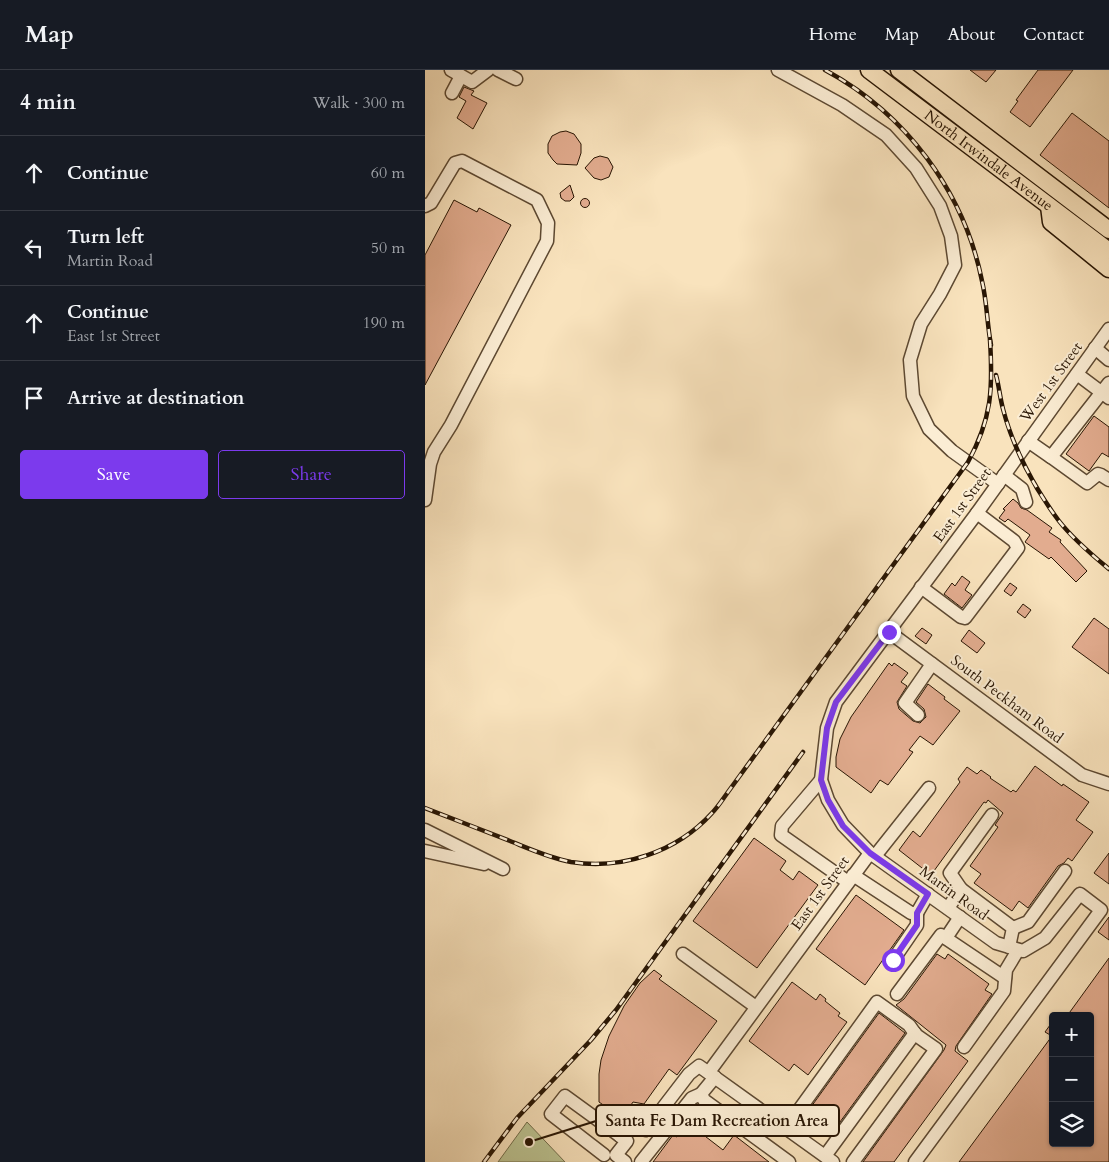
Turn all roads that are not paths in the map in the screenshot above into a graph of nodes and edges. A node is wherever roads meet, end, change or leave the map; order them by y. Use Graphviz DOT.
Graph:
graph roads {
  1 [pos="488,70"];
  2 [pos="498,70"];
  3 [pos="778,70"];
  4 [pos="869,70"];
  5 [pos="899,70"];
  6 [pos="456,73"];
  7 [pos="516,79"];
  8 [pos="452,93"];
  9 [pos="425,206"];
  10 [pos="1049,206"];
  11 [pos="1109,230"];
  12 [pos="1109,251"];
  13 [pos="1109,269"];
  14 [pos="1109,329"];
  15 [pos="1095,348"];
  16 [pos="1109,360"];
  17 [pos="1077,374"];
  18 [pos="1107,391"];
  19 [pos="1028,441"];
  20 [pos="1019,454"];
  21 [pos="1051,457"];
  22 [pos="1001,479"];
  23 [pos="1109,480"];
  24 [pos="425,500"];
  25 [pos="1026,502"];
  26 [pos="977,512"];
  27 [pos="921,587"];
  28 [pos="889,632"];
  29 [pos="932,664"];
  30 [pos="918,715"];
  31 [pos="821,780"];
  32 [pos="1109,784"];
  33 [pos="929,788"];
  34 [pos="992,815"];
  35 [pos="425,830"];
  36 [pos="425,851"];
  37 [pos="872,854"];
  38 [pos="1065,871"];
  39 [pos="851,879"];
  40 [pos="961,889"];
  41 [pos="928,894"];
  42 [pos="948,908"];
  43 [pos="1105,909"];
  44 [pos="917,913"];
  45 [pos="960,917"];
  46 [pos="1013,928"];
  47 [pos="945,938"];
  48 [pos="1017,949"];
  49 [pos="683,954"];
  50 [pos="893,960"];
  51 [pos="1005,978"];
  52 [pos="897,994"];
  53 [pos="756,1007"];
  54 [pos="915,1033"];
  55 [pos="965,1047"];
  56 [pos="711,1074"];
  57 [pos="701,1094"];
  58 [pos="786,1128"];
  59 [pos="620,1136"];
  60 [pos="604,1155"];
  61 [pos="829,1159"];
  62 [pos="625,1162"];
  63 [pos="641,1162"];
  64 [pos="789,1162"];
  65 [pos="853,1162"];
  66 [pos="915,1162"];
  1 -- 6 [label="street"];
  2 -- 7 [label="street"];
  3 -- 22 [label="street"];
  4 -- 10 [label="main road, North Irwindale Avenue"];
  5 -- 11 [label="main road, North Irwindale Avenue"];
  6 -- 8 [label="street"];
  9 -- 24 [label="street"];
  10 -- 12 [label="main road, North Irwindale Avenue"];
  10 -- 13 [label="main road"];
  14 -- 15 [label="street, West 1st Street"];
  15 -- 16 [label="street"];
  15 -- 17 [label="street, West 1st Street"];
  17 -- 18 [label="street"];
  17 -- 19 [label="street, West 1st Street"];
  18 -- 21 [label="street"];
  19 -- 20 [label="street, West 1st Street"];
  19 -- 21 [label="street"];
  20 -- 22 [label="street, East 1st Street"];
  21 -- 23 [label="street"];
  22 -- 25 [label="street"];
  22 -- 26 [label="street, East 1st Street"];
  26 -- 27 [label="street, East 1st Street"];
  26 -- 27 [label="street"];
  27 -- 28 [label="street, East 1st Street"];
  28 -- 29 [label="street, South Peckham Road"];
  28 -- 31 [label="street, East 1st Street"];
  29 -- 30 [label="street"];
  29 -- 32 [label="street, South Peckham Road"];
  31 -- 37 [label="street, East 1st Street"];
  31 -- 39 [label="street"];
  33 -- 37 [label="street"];
  34 -- 40 [label="street"];
  35 -- 36 [label="street"];
  37 -- 39 [label="street, East 1st Street"];
  37 -- 41 [label="street, Martin Road"];
  38 -- 46 [label="street"];
  39 -- 44 [label="street"];
  39 -- 53 [label="street, East 1st Street"];
  40 -- 42 [label="street"];
  40 -- 46 [label="street"];
  41 -- 42 [label="street, Martin Road"];
  41 -- 44 [label="street"];
  42 -- 45 [label="street, Martin Road"];
  43 -- 48 [label="street"];
  43 -- 66 [label="street"];
  44 -- 50 [label="street"];
  45 -- 47 [label="street"];
  45 -- 48 [label="street, Martin Road"];
  46 -- 48 [label="street"];
  47 -- 51 [label="street"];
  47 -- 52 [label="street"];
  48 -- 51 [label="street"];
  49 -- 53 [label="street"];
  51 -- 55 [label="street"];
  53 -- 56 [label="street, East 1st Street"];
  54 -- 58 [label="street"];
  54 -- 61 [label="street"];
  54 -- 65 [label="street"];
  56 -- 57 [label="street, East 1st Street"];
  56 -- 58 [label="street"];
  56 -- 59 [label="street"];
  57 -- 63 [label="street, East 1st Street"];
  57 -- 64 [label="street"];
  58 -- 61 [label="street"];
  59 -- 60 [label="street"];
  59 -- 62 [label="street"];
}
